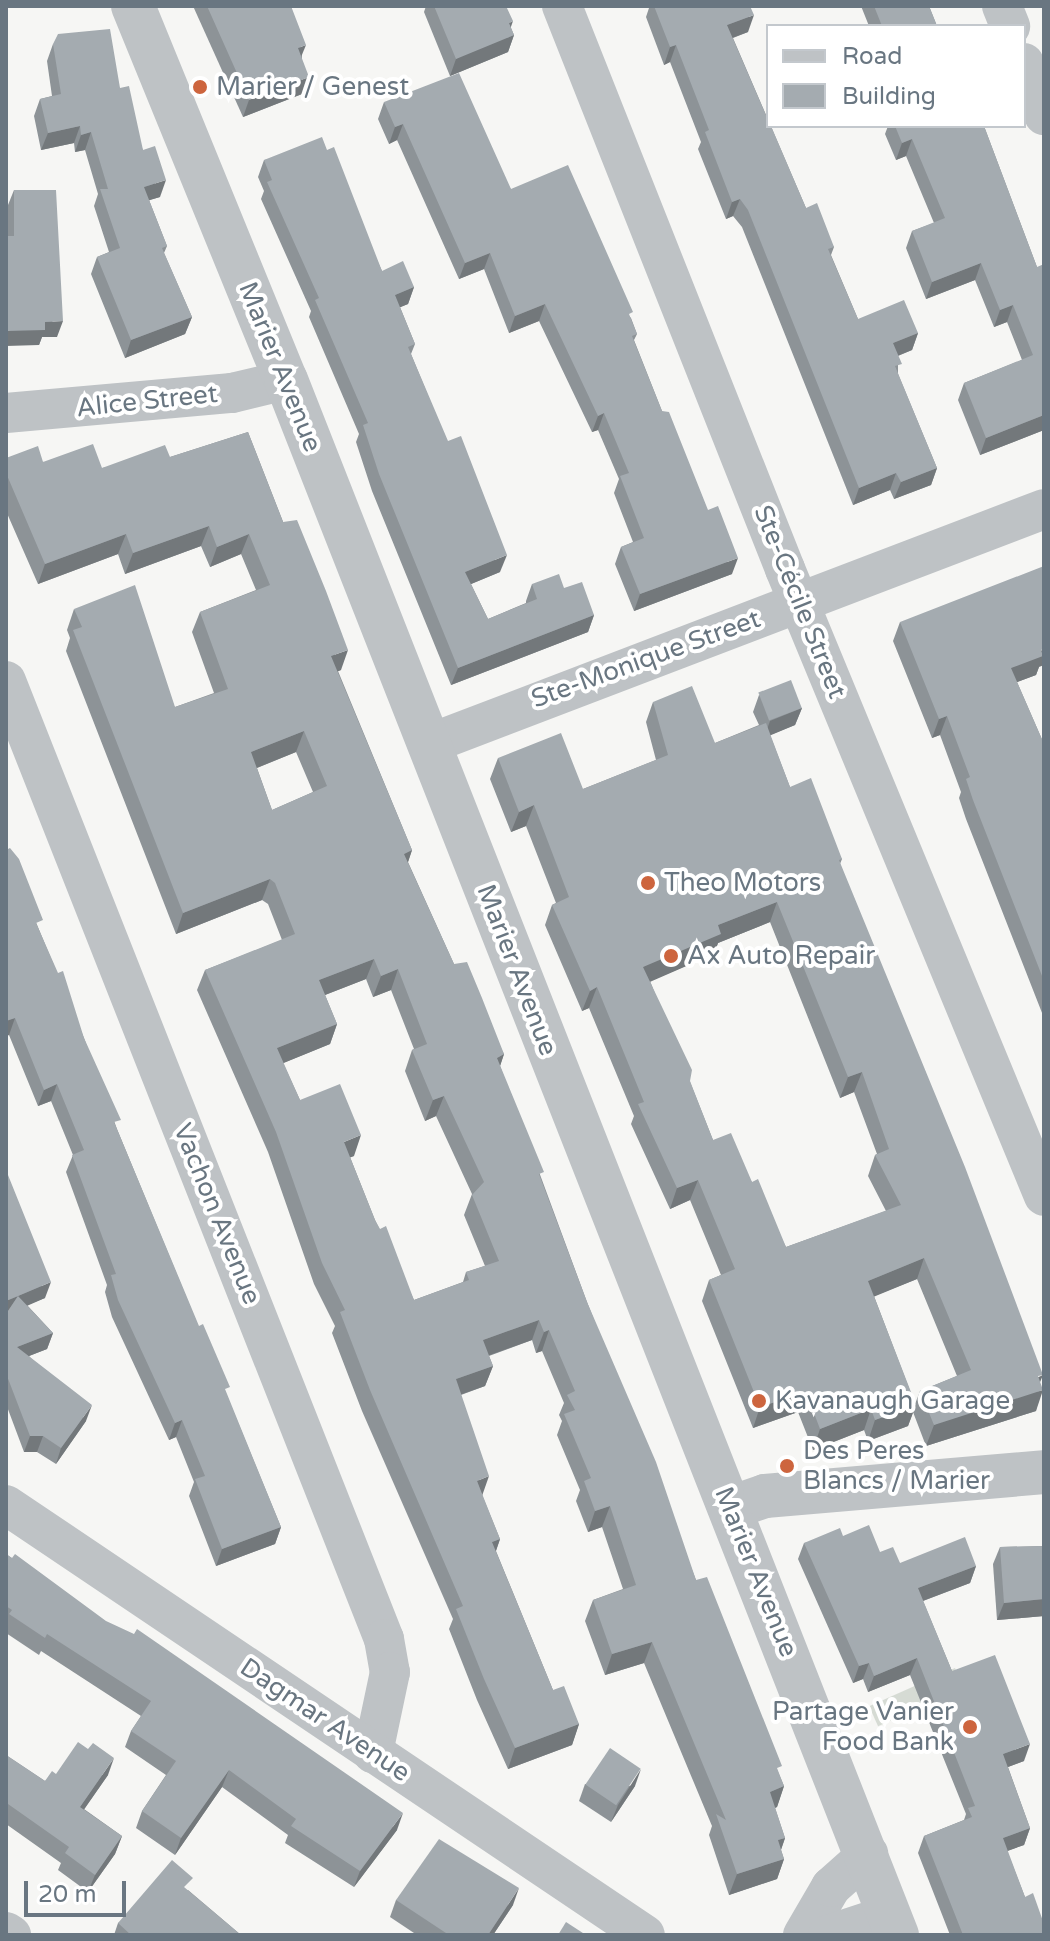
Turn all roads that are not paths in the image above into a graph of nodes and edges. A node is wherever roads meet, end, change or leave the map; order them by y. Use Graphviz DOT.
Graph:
graph roads {
  1 [pos="133,6"];
  2 [pos="562,6"];
  3 [pos="1026,68"];
  4 [pos="1044,115"];
  5 [pos="286,380"];
  6 [pos="6,413"];
  7 [pos="1044,509"];
  8 [pos="801,602"];
  9 [pos="6,681"];
  10 [pos="429,744"];
  11 [pos="1044,1196"];
  12 [pos="1044,1472"];
  13 [pos="6,1505"];
  14 [pos="730,1508"];
  15 [pos="373,1753"];
  16 [pos="868,1854"];
  17 [pos="893,1925"];
  18 [pos="645,1935"];
  19 [pos="803,1935"];
  20 [pos="828,1935"];
  1 -- 5 [label="street, Marier Avenue"];
  2 -- 8 [label="street, Ste-Cécile Street"];
  3 -- 4 [label="street"];
  5 -- 6 [label="street, Alice Street"];
  5 -- 10 [label="street, Marier Avenue"];
  7 -- 8 [label="street, Ste-Monique Street"];
  8 -- 10 [label="street, Ste-Monique Street"];
  8 -- 11 [label="street, Ste-Cécile Street"];
  9 -- 15 [label="street, Vachon Avenue"];
  10 -- 14 [label="street, Marier Avenue"];
  12 -- 14 [label="street"];
  13 -- 15 [label="street, Dagmar Avenue"];
  14 -- 16 [label="street, Marier Avenue"];
  15 -- 18 [label="street, Dagmar Avenue"];
  16 -- 17 [label="street, Marier Avenue"];
  16 -- 19 [label="street"];
  17 -- 20 [label="street"];
}
